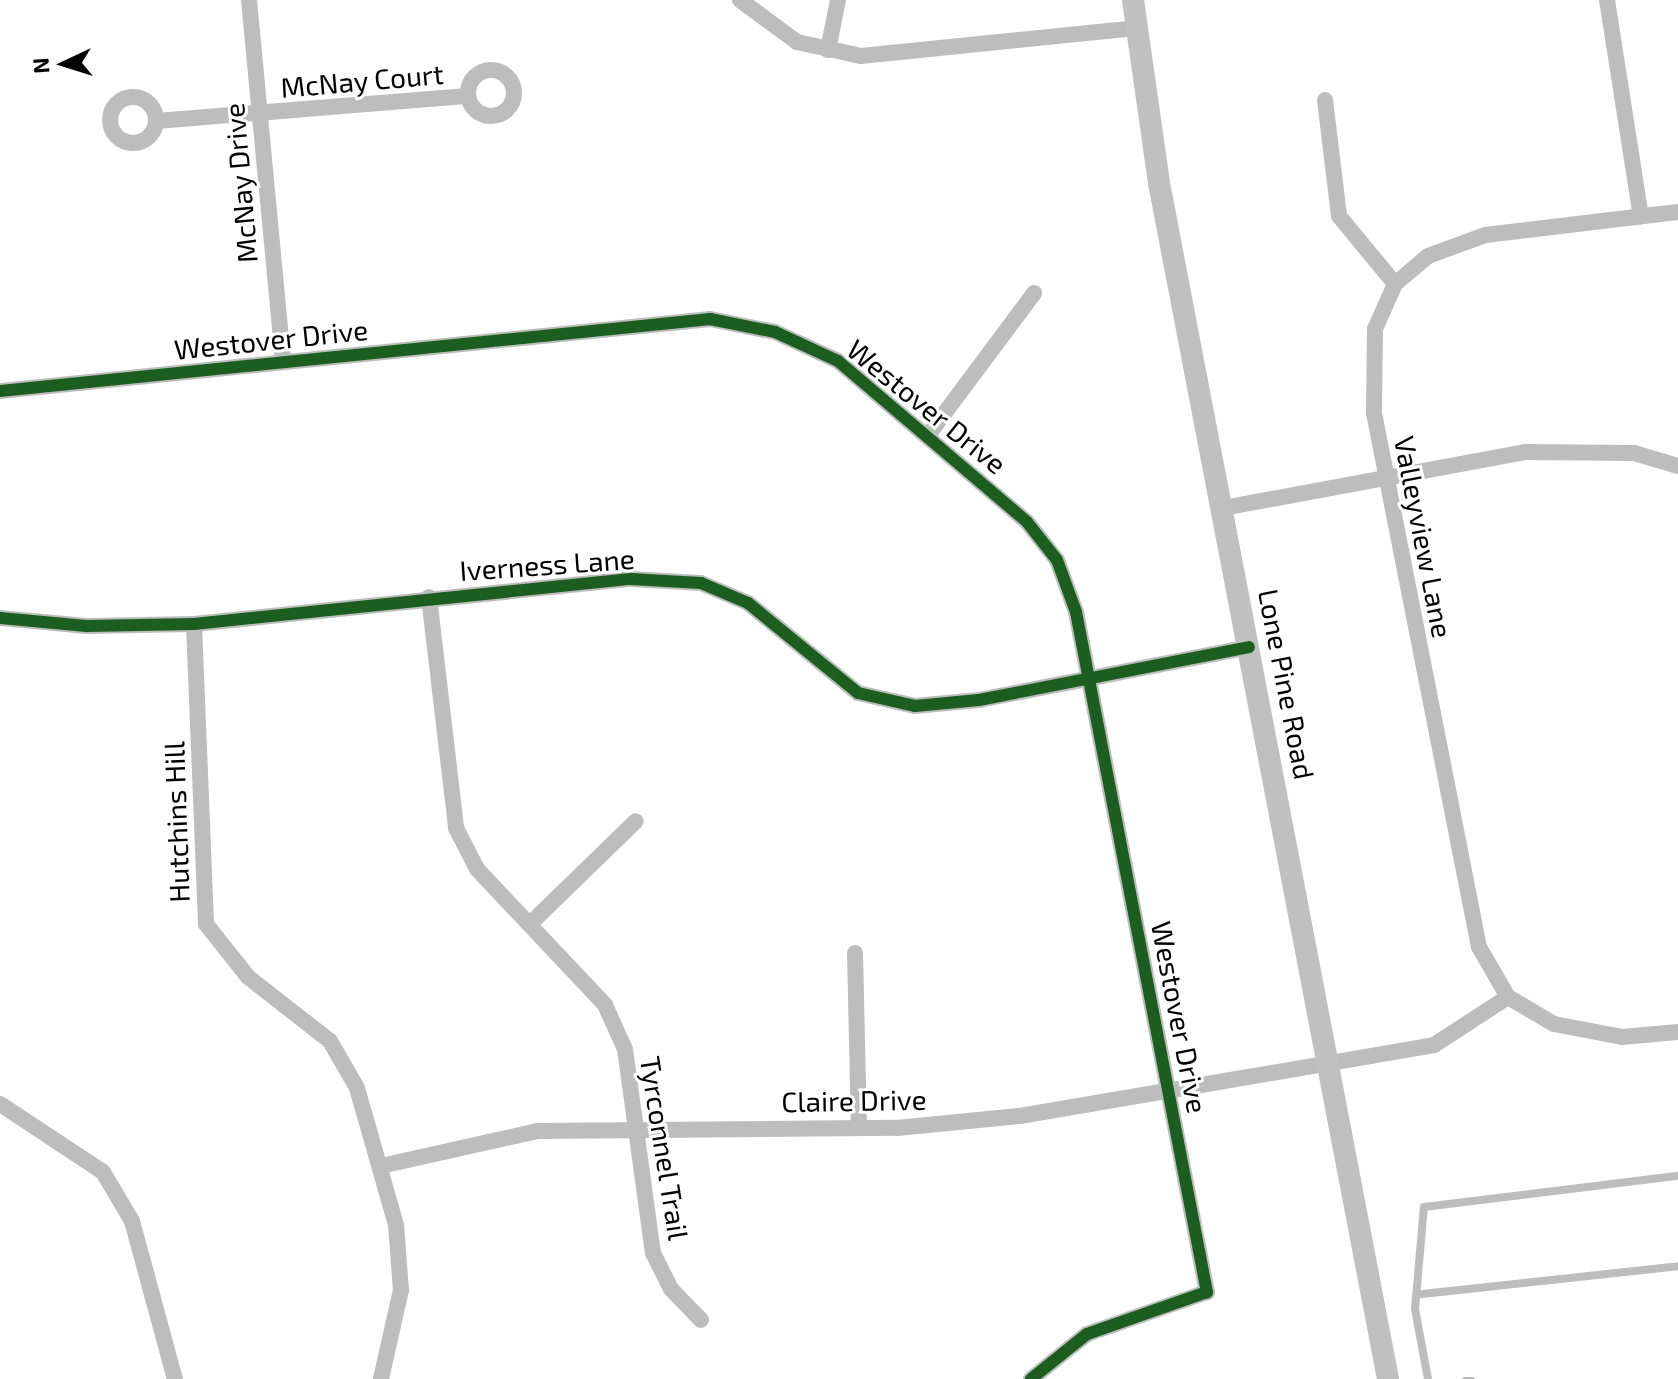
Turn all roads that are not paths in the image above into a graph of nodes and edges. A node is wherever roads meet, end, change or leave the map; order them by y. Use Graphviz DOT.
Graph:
graph roads {
  1 [pos="249,0"];
  2 [pos="740,0"];
  3 [pos="838,0"];
  4 [pos="1133,0"];
  5 [pos="1607,0"];
  6 [pos="1136,28"];
  7 [pos="828,50"];
  8 [pos="468,96"];
  9 [pos="1325,100"];
  10 [pos="260,116"];
  11 [pos="156,121"];
  12 [pos="1678,212"];
  13 [pos="1641,216"];
  14 [pos="1395,284"];
  15 [pos="1034,293"];
  16 [pos="283,361"];
  17 [pos="0,391"];
  18 [pos="929,434"];
  19 [pos="1678,466"];
  20 [pos="1385,480"];
  21 [pos="1223,508"];
  22 [pos="429,597"];
  23 [pos="0,618"];
  24 [pos="194,624"];
  25 [pos="1249,647"];
  26 [pos="1089,678"];
  27 [pos="636,821"];
  28 [pos="531,923"];
  29 [pos="855,953"];
  30 [pos="1508,997"];
  31 [pos="1678,1032"];
  32 [pos="1327,1063"];
  33 [pos="1168,1089"];
  34 [pos="0,1104"];
  35 [pos="636,1128"];
  36 [pos="859,1128"];
  37 [pos="381,1166"];
  38 [pos="1678,1176"];
  39 [pos="1678,1266"];
  40 [pos="1422,1294"];
  41 [pos="701,1320"];
  42 [pos="175,1379"];
  43 [pos="381,1379"];
  44 [pos="1031,1379"];
  45 [pos="1388,1379"];
  46 [pos="1428,1379"];
  1 -- 10 [label="street, McNay Drive"];
  2 -- 7 [label="street"];
  3 -- 7 [label="street"];
  4 -- 6 [label="street, Lone Pine Road"];
  5 -- 13 [label="street"];
  6 -- 7 [label="street"];
  6 -- 21 [label="street, Lone Pine Road"];
  8 -- 10 [label="street, McNay Court"];
  9 -- 14 [label="street"];
  10 -- 11 [label="street, McNay Court"];
  10 -- 16 [label="street, McNay Drive"];
  12 -- 13 [label="street"];
  13 -- 14 [label="street"];
  14 -- 20 [label="street, Valleyview Lane"];
  15 -- 18 [label="street"];
  16 -- 17 [label="street, Westover Drive"];
  16 -- 18 [label="street, Westover Drive"];
  18 -- 26 [label="street, Westover Drive"];
  19 -- 20 [label="street"];
  20 -- 21 [label="street"];
  20 -- 30 [label="street, Valleyview Lane"];
  21 -- 25 [label="street, Lone Pine Road"];
  22 -- 24 [label="street, Iverness Lane"];
  22 -- 26 [label="street, Iverness Lane"];
  22 -- 28 [label="street, Tyrconnel Trail"];
  23 -- 24 [label="street, Iverness Lane"];
  24 -- 37 [label="street, Hutchins Hill"];
  25 -- 26 [label="street, Iverness Lane"];
  25 -- 32 [label="street, Lone Pine Road"];
  26 -- 33 [label="street, Westover Drive"];
  27 -- 28 [label="street"];
  28 -- 35 [label="street, Tyrconnel Trail"];
  29 -- 36 [label="street"];
  30 -- 31 [label="street"];
  30 -- 32 [label="street, Claire Drive"];
  32 -- 33 [label="street, Claire Drive"];
  32 -- 45 [label="street, Lone Pine Road"];
  33 -- 36 [label="street, Claire Drive"];
  33 -- 44 [label="street, Westover Drive"];
  34 -- 42 [label="street"];
  35 -- 36 [label="street, Claire Drive"];
  35 -- 37 [label="street, Claire Drive"];
  35 -- 41 [label="street, Tyrconnel Trail"];
  37 -- 43 [label="street, Hutchins Hill"];
  38 -- 40 [label="lane"];
  39 -- 40 [label="lane"];
  40 -- 46 [label="lane"];
}
